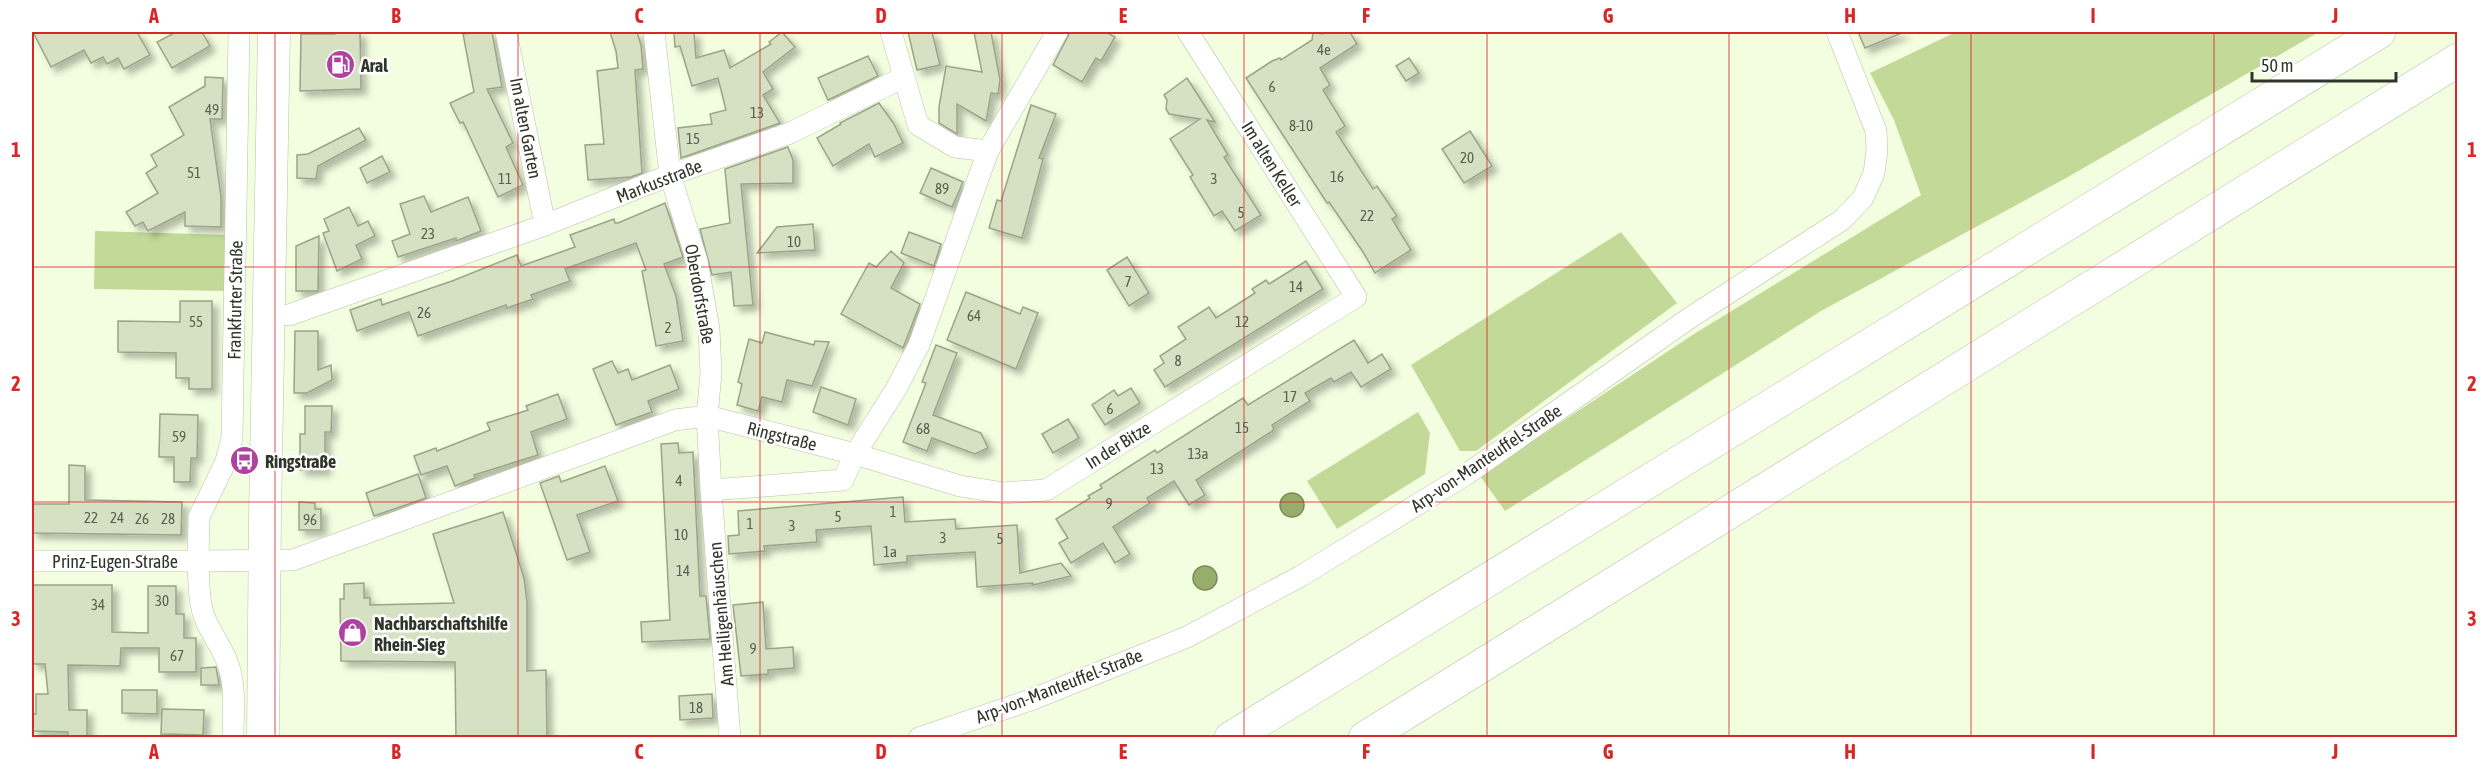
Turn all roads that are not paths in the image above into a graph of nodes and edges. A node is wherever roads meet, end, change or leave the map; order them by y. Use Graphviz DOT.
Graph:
graph roads {
  1 [pos="239,32"];
  2 [pos="274,32"];
  3 [pos="506,32"];
  4 [pos="654,32"];
  5 [pos="891,32"];
  6 [pos="1057,32"];
  7 [pos="1188,32"];
  8 [pos="1837,32"];
  9 [pos="2379,32"];
  10 [pos="2457,60"];
  11 [pos="904,77"];
  12 [pos="988,151"];
  13 [pos="670,175"];
  14 [pos="545,225"];
  15 [pos="1356,297"];
  16 [pos="289,315"];
  17 [pos="707,416"];
  18 [pos="855,454"];
  19 [pos="711,490"];
  20 [pos="32,561"];
  21 [pos="198,561"];
  22 [pos="264,561"];
  23 [pos="233,738"];
  24 [pos="263,738"];
  25 [pos="730,738"];
  26 [pos="919,738"];
  27 [pos="1231,738"];
  28 [pos="1365,738"];
  1 -- 21 [label="street, Frankfurter Straße"];
  2 -- 22 [label="main road, Frankfurter Straße"];
  3 -- 14 [label="street, Im alten Garten"];
  4 -- 13 [label="street, Oberdorfstraße"];
  5 -- 11 [label="street"];
  6 -- 12 [label="street"];
  7 -- 15 [label="street, Im alten Keller"];
  8 -- 26 [label="street, Arp-von-Manteuffel-Straße"];
  9 -- 27 [label="highway"];
  10 -- 28 [label="highway"];
  11 -- 12 [label="street"];
  11 -- 13 [label="street, Markusstraße"];
  12 -- 18 [label="street"];
  13 -- 14 [label="street, Markusstraße"];
  13 -- 17 [label="street, Oberdorfstraße"];
  14 -- 16 [label="street, Markusstraße"];
  15 -- 18 [label="street, In der Bitze"];
  17 -- 18 [label="street, Ringstraße"];
  17 -- 19 [label="street, Am Heiligenhäuschen"];
  17 -- 22 [label="street, Ringstraße"];
  18 -- 19 [label="street"];
  19 -- 25 [label="street, Am Heiligenhäuschen"];
  20 -- 21 [label="street, Prinz-Eugen-Straße"];
  21 -- 22 [label="street"];
  21 -- 23 [label="street, Frankfurter Straße"];
  22 -- 24 [label="main road, Frankfurter Straße"];
}
